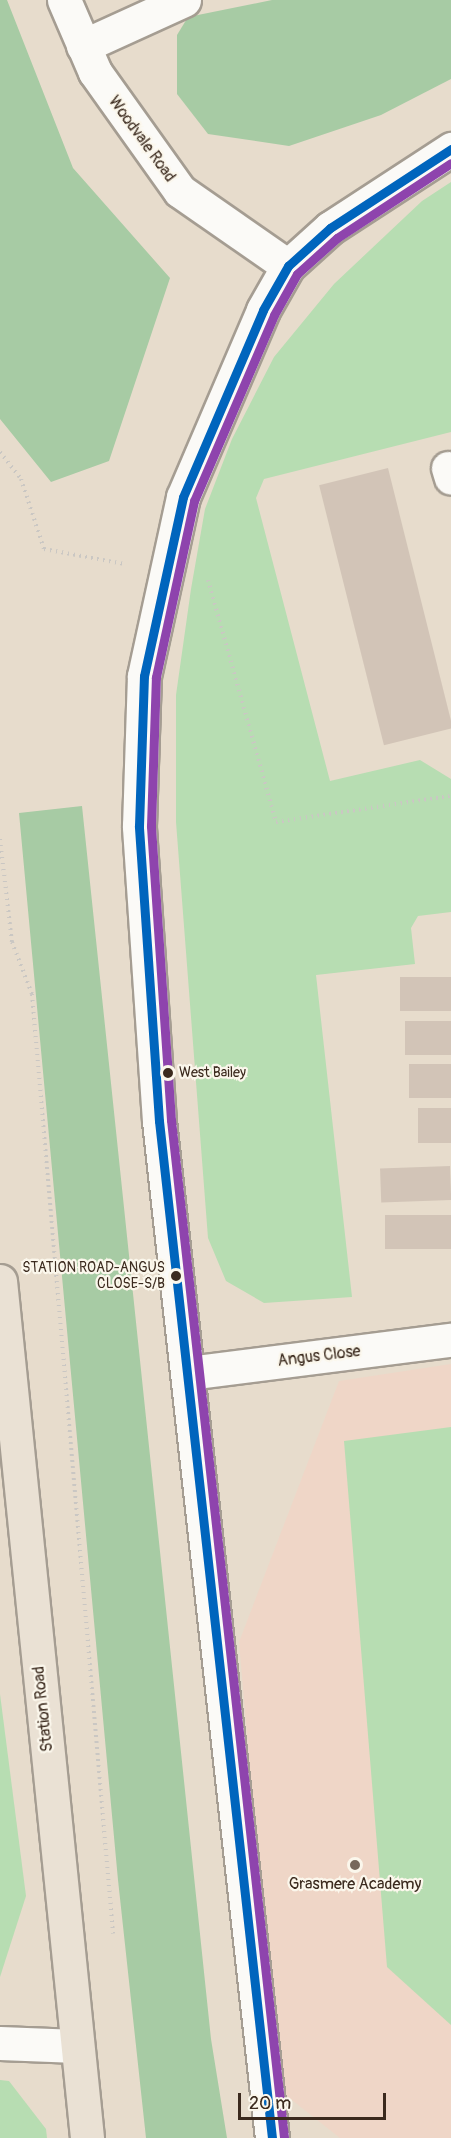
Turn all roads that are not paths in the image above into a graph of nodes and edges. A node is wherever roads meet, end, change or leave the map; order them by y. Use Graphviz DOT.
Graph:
graph roads {
  1 [pos="64,0"];
  2 [pos="184,0"];
  3 [pos="82,45"];
  4 [pos="451,149"];
  5 [pos="288,266"];
  6 [pos="0,1281"];
  7 [pos="451,1340"];
  8 [pos="188,1373"];
  9 [pos="0,2043"];
  10 [pos="77,2046"];
  11 [pos="87,2138"];
  12 [pos="272,2138"];
  1 -- 3 [label="street, Woodvale Road"];
  2 -- 3 [label="street"];
  3 -- 5 [label="street, Woodvale Road"];
  4 -- 5 [label="street"];
  5 -- 8 [label="street"];
  6 -- 10 [label="main road, Station Road"];
  7 -- 8 [label="street, Angus Close"];
  8 -- 12 [label="street"];
  9 -- 10 [label="street"];
  10 -- 11 [label="main road, Station Road"];
}
